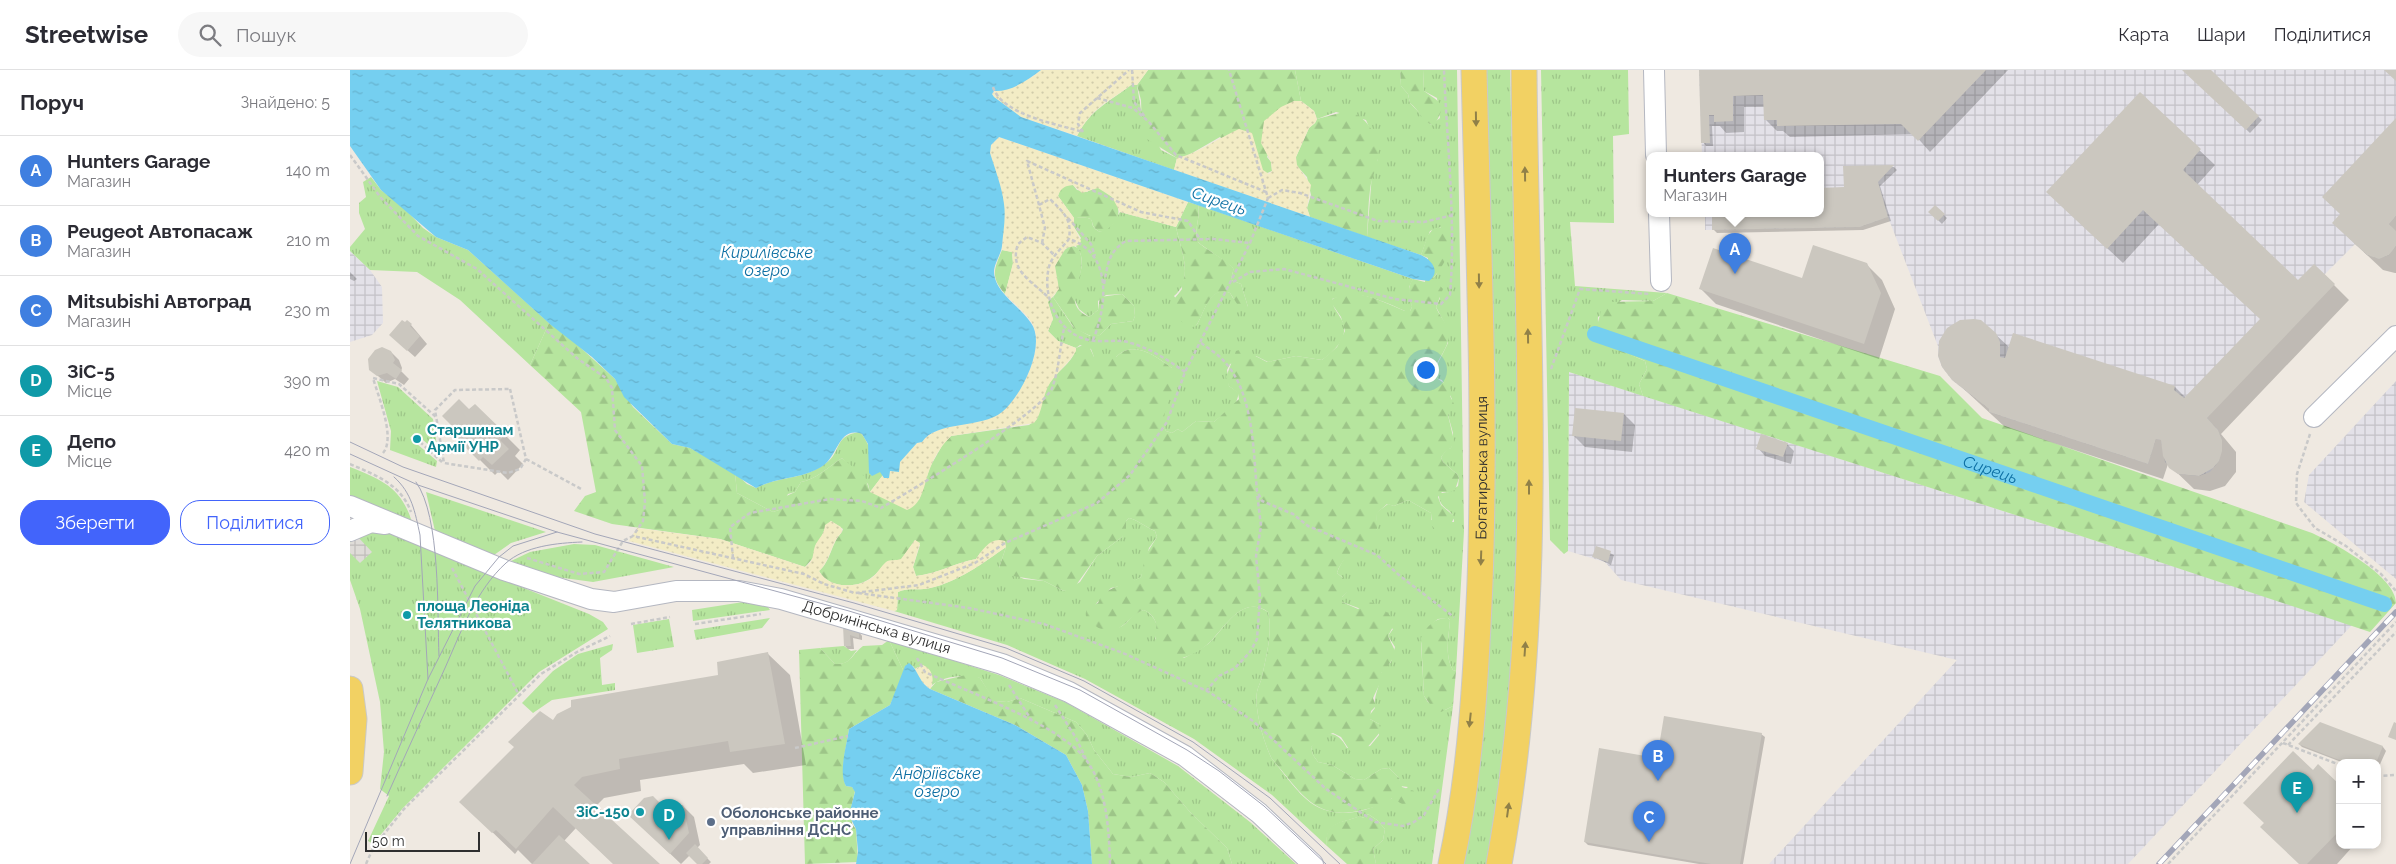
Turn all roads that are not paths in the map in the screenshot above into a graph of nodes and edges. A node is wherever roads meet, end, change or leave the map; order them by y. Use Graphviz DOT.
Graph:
graph roads {
  1 [pos="1474,70"];
  2 [pos="1524,70"];
  3 [pos="1654,70"];
  4 [pos="1656,152"];
  5 [pos="1659,217"];
  6 [pos="1661,281"];
  7 [pos="2396,336"];
  8 [pos="2314,417"];
  9 [pos="350,506"];
  10 [pos="392,524"];
  11 [pos="350,531"];
  12 [pos="350,689"];
  13 [pos="350,772"];
  14 [pos="1313,864"];
  15 [pos="1451,864"];
  16 [pos="1499,864"];
  1 -- 15 [label="main road, Богатирська вулиця, one-way"];
  16 -- 2 [label="main road, one-way"];
  3 -- 4 [label="street"];
  5 -- 6 [label="street"];
  7 -- 8 [label="street"];
  9 -- 10 [label="street, Добринінська вулиця"];
  10 -- 11 [label="street, Добринінська вулиця"];
  10 -- 14 [label="street, Добринінська вулиця"];
  12 -- 13 [label="main road"];
}
